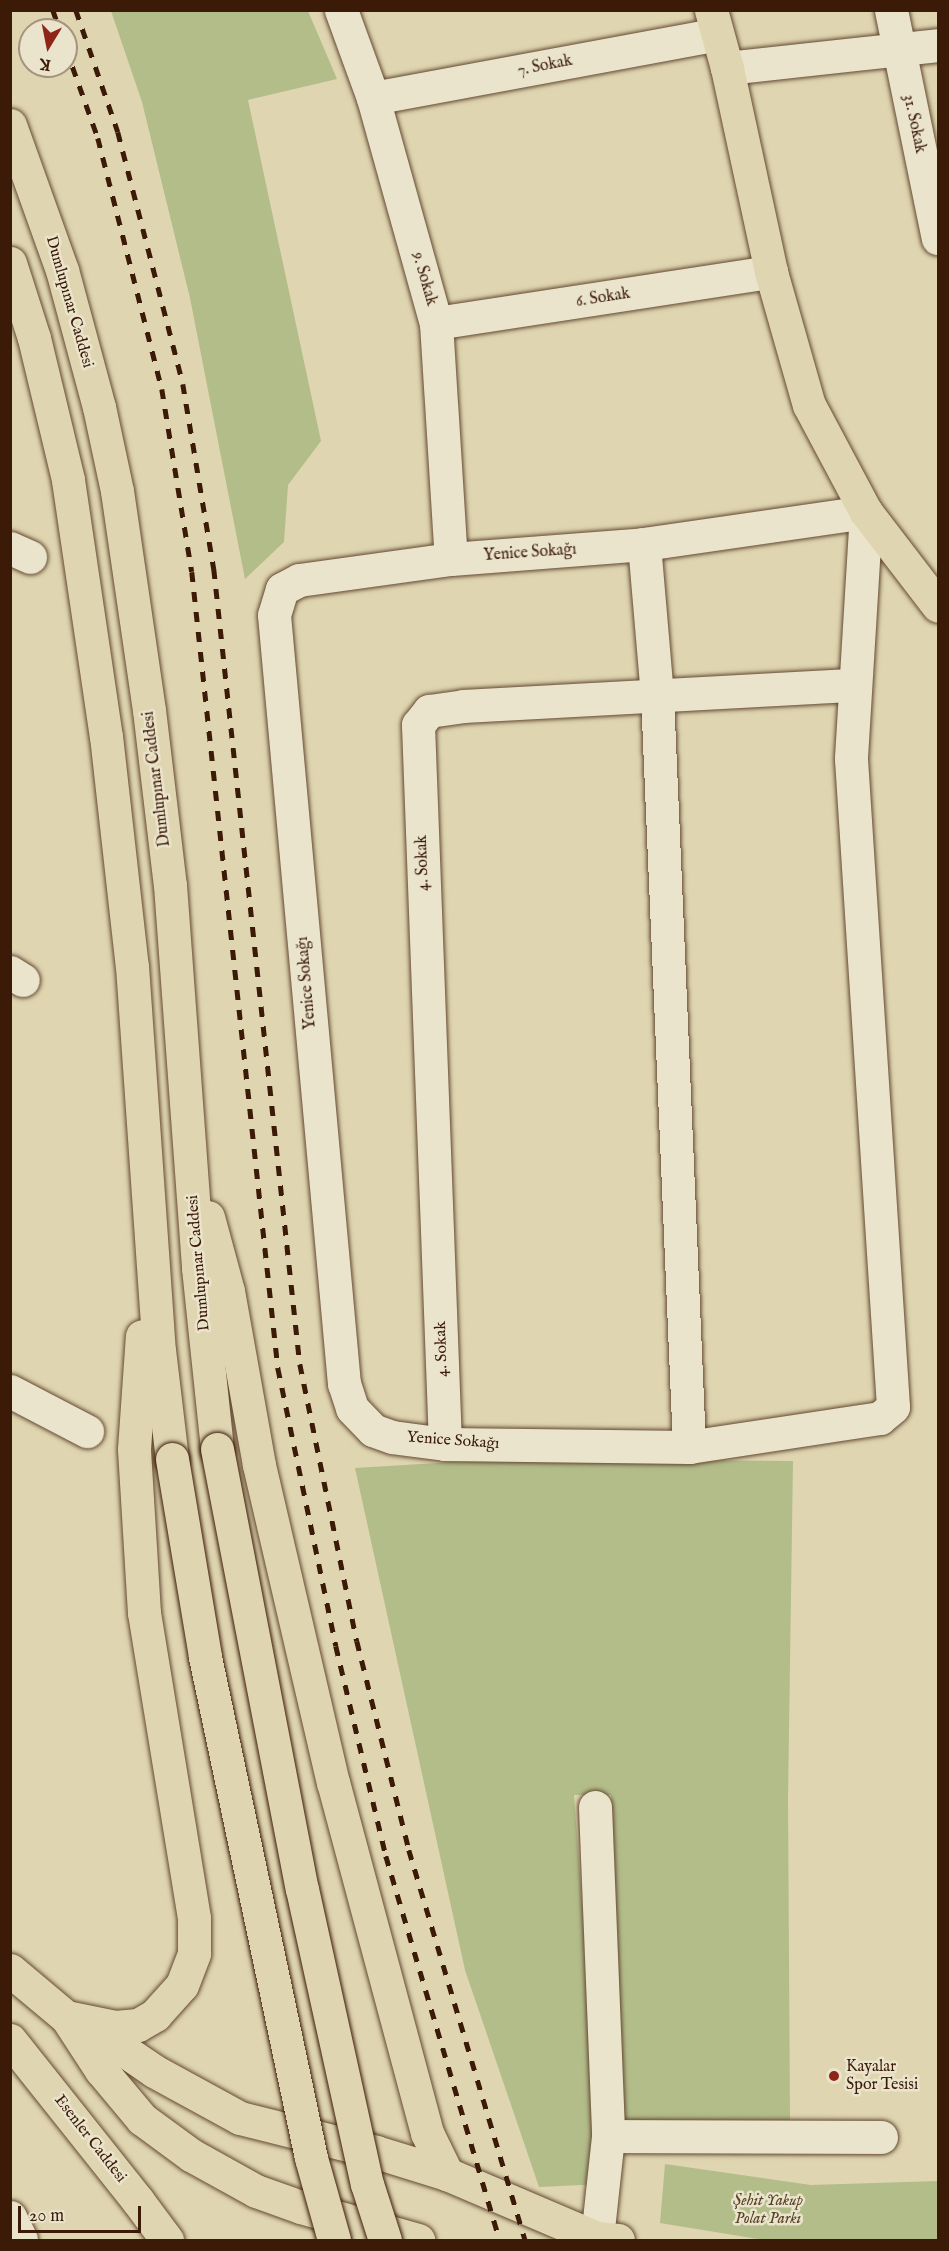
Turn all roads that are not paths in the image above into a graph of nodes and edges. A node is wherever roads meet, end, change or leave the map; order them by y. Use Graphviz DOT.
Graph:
graph roads {
  1 [pos="341,10"];
  2 [pos="891,10"];
  3 [pos="714,22"];
  4 [pos="939,45"];
  5 [pos="898,51"];
  6 [pos="727,68"];
  7 [pos="373,98"];
  8 [pos="10,125"];
  9 [pos="939,238"];
  10 [pos="10,263"];
  11 [pos="771,272"];
  12 [pos="436,323"];
  13 [pos="866,512"];
  14 [pos="644,544"];
  15 [pos="450,559"];
  16 [pos="939,606"];
  17 [pos="854,685"];
  18 [pos="657,695"];
  19 [pos="192,1168"];
  20 [pos="151,1217"];
  21 [pos="10,1391"];
  22 [pos="87,1431"];
  23 [pos="445,1444"];
  24 [pos="689,1447"];
  25 [pos="595,1807"];
  26 [pos="10,1970"];
  27 [pos="66,2016"];
  28 [pos="10,2040"];
  29 [pos="608,2136"];
  30 [pos="881,2137"];
  31 [pos="447,2174"];
  32 [pos="10,2217"];
  33 [pos="604,2240"];
  34 [pos="21,2241"];
  35 [pos="167,2241"];
  36 [pos="333,2241"];
  37 [pos="385,2241"];
  38 [pos="418,2241"];
  1 -- 7 [label="street, 9. Sokak"];
  2 -- 5 [label="street, 31. Sokak"];
  3 -- 6 [label="main road"];
  3 -- 7 [label="street, 7. Sokak"];
  4 -- 5 [label="street"];
  5 -- 6 [label="street"];
  5 -- 9 [label="street, 31. Sokak"];
  6 -- 11 [label="main road"];
  7 -- 12 [label="street, 9. Sokak"];
  8 -- 19 [label="main road, Dumlupınar Caddesi"];
  10 -- 20 [label="main road"];
  11 -- 12 [label="street, 6. Sokak"];
  11 -- 13 [label="main road"];
  12 -- 15 [label="street, 9. Sokak"];
  13 -- 14 [label="street, Yenice Sokağı"];
  13 -- 16 [label="main road"];
  13 -- 17 [label="street"];
  14 -- 15 [label="street, Yenice Sokağı"];
  14 -- 18 [label="street"];
  15 -- 23 [label="street, Yenice Sokağı"];
  17 -- 18 [label="street, 4. Sokak"];
  17 -- 24 [label="street, Yenice Sokağı"];
  18 -- 23 [label="street, 4. Sokak"];
  18 -- 24 [label="street"];
  19 -- 31 [label="main road"];
  19 -- 37 [label="main road, Dumlupınar Caddesi, bridge"];
  20 -- 27 [label="main road"];
  20 -- 36 [label="main road, bridge"];
  21 -- 22 [label="street"];
  23 -- 24 [label="street, Yenice Sokağı"];
  25 -- 29 [label="street"];
  26 -- 27 [label="main road"];
  27 -- 31 [label="main road"];
  27 -- 38 [label="main road"];
  28 -- 35 [label="main road, Esenler Caddesi"];
  29 -- 30 [label="street"];
  29 -- 33 [label="street"];
  31 -- 33 [label="main road"];
  32 -- 34 [label="street"];
}
